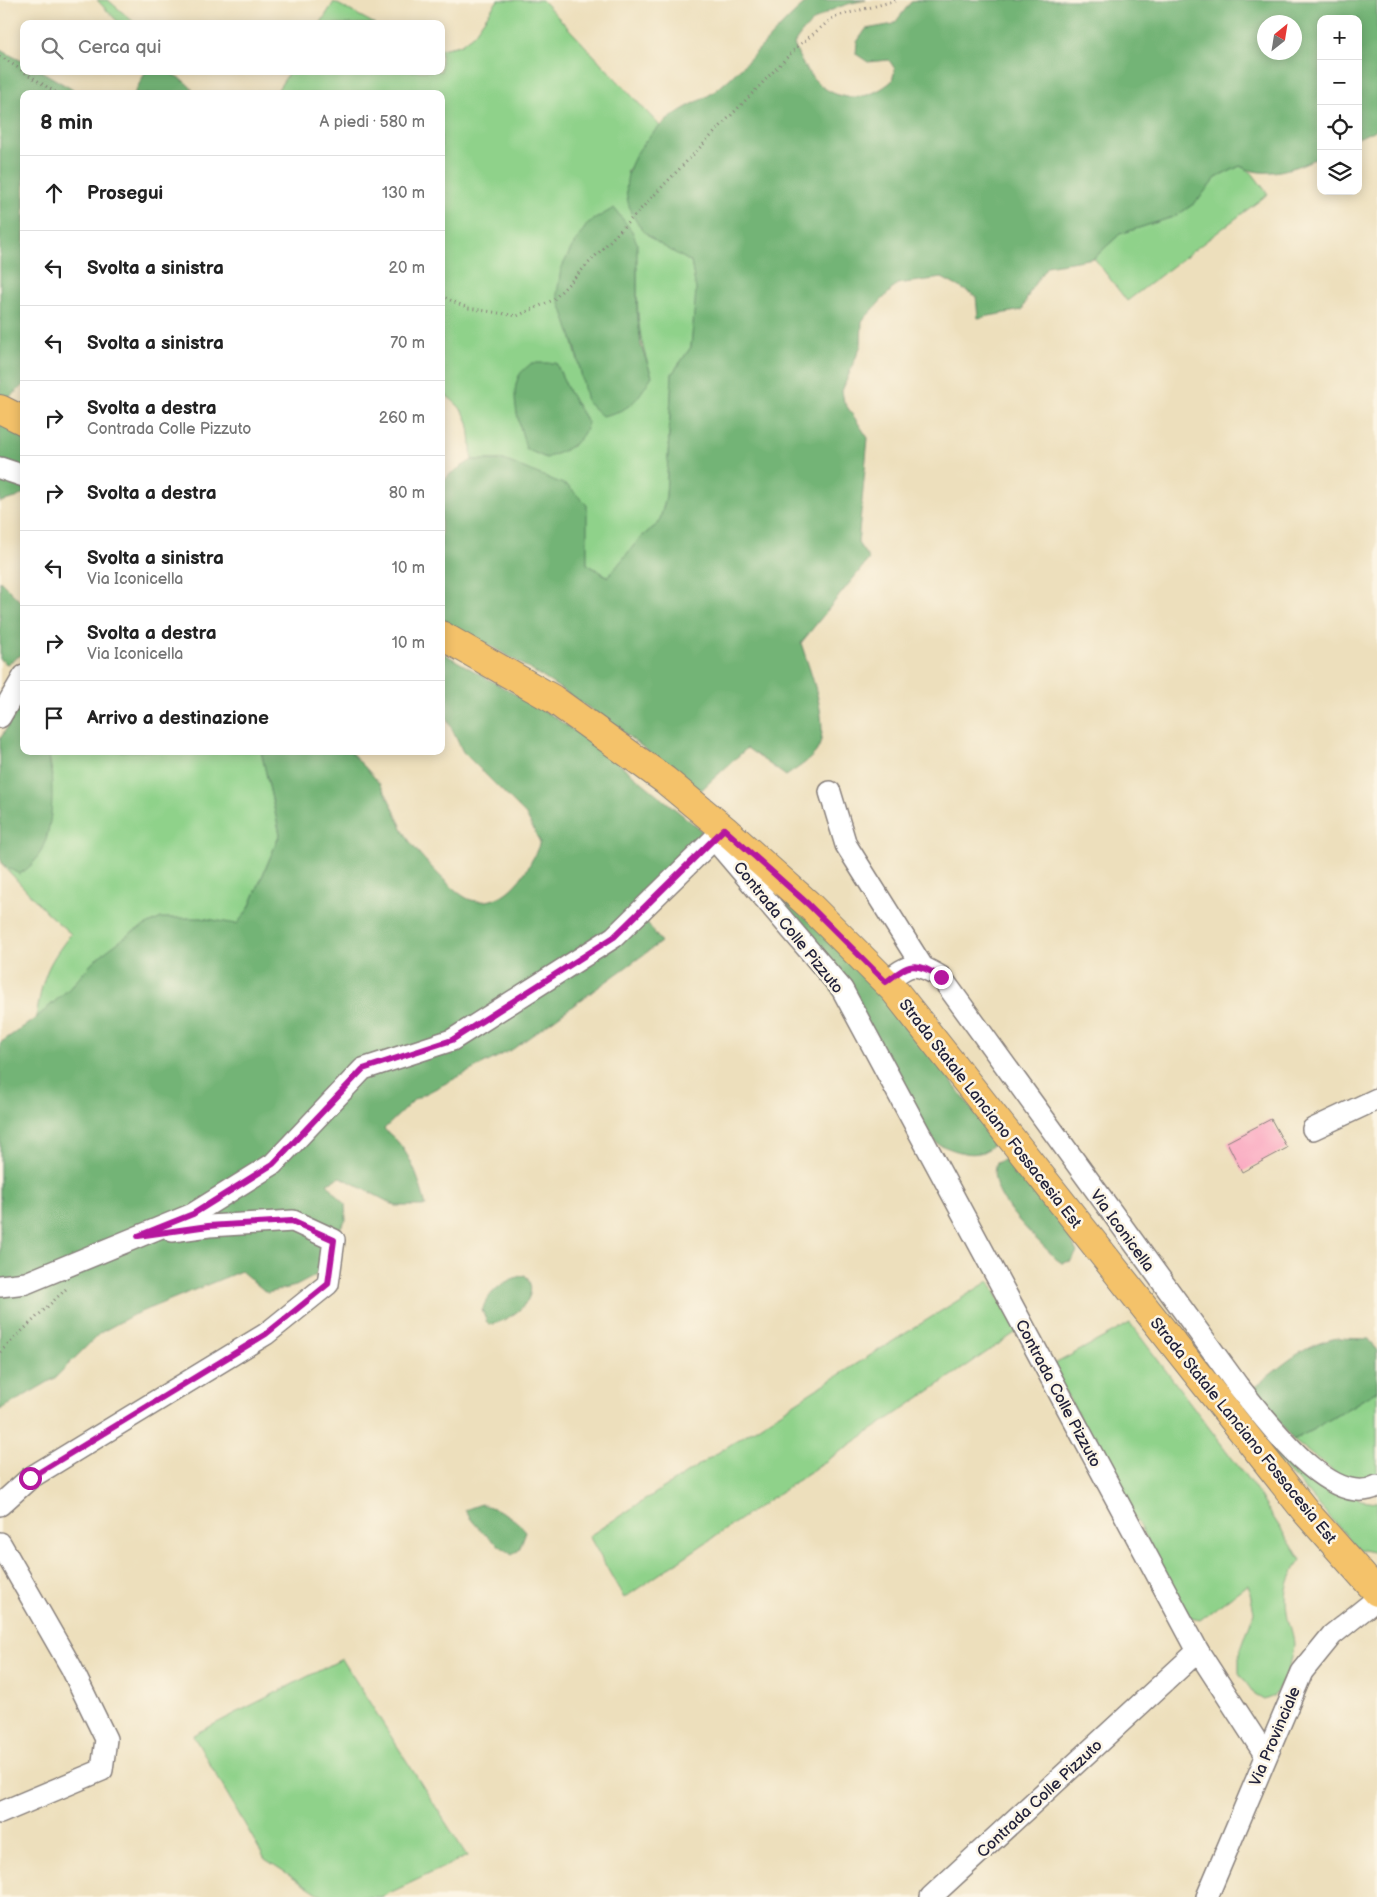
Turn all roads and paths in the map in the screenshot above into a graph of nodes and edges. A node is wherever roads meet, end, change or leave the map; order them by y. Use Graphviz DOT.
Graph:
graph roads {
  1 [pos="898,0"];
  2 [pos="0,56"];
  3 [pos="20,69"];
  4 [pos="29,75"];
  5 [pos="52,90"];
  6 [pos="445,298"];
  7 [pos="0,409"];
  8 [pos="20,419"];
  9 [pos="0,468"];
  10 [pos="20,475"];
  11 [pos="445,637"];
  12 [pos="20,683"];
  13 [pos="0,717"];
  14 [pos="830,792"];
  15 [pos="719,834"];
  16 [pos="922,966"];
  17 [pos="886,982"];
  18 [pos="1377,1098"];
  19 [pos="1312,1130"];
  20 [pos="138,1236"];
  21 [pos="71,1284"];
  22 [pos="0,1286"];
  23 [pos="0,1352"];
  24 [pos="1377,1486"];
  25 [pos="0,1504"];
  26 [pos="0,1543"];
  27 [pos="1377,1592"];
  28 [pos="1377,1599"];
  29 [pos="1198,1651"];
  30 [pos="1266,1756"];
  31 [pos="0,1813"];
  32 [pos="931,1897"];
  33 [pos="1207,1897"];
  1 -- 6 [label="path"];
  2 -- 3 [label="path"];
  4 -- 5 [label="path"];
  7 -- 8 [label="main road"];
  9 -- 10 [label="street"];
  11 -- 15 [label="main road, Strada Statale Lanciano Fossacesia Est"];
  12 -- 13 [label="street"];
  14 -- 16 [label="street"];
  15 -- 17 [label="main road, Strada Statale Lanciano Fossacesia Est"];
  15 -- 20 [label="street"];
  15 -- 29 [label="street, Contrada Colle Pizzuto"];
  16 -- 17 [label="street"];
  16 -- 24 [label="street, Via Iconicella"];
  17 -- 27 [label="main road, Strada Statale Lanciano Fossacesia Est"];
  18 -- 19 [label="street"];
  20 -- 22 [label="street"];
  20 -- 25 [label="street"];
  21 -- 23 [label="path"];
  26 -- 31 [label="street"];
  28 -- 30 [label="street, Via Provinciale"];
  29 -- 30 [label="street"];
  29 -- 32 [label="street, Contrada Colle Pizzuto"];
  30 -- 33 [label="street, Via Provinciale"];
}
